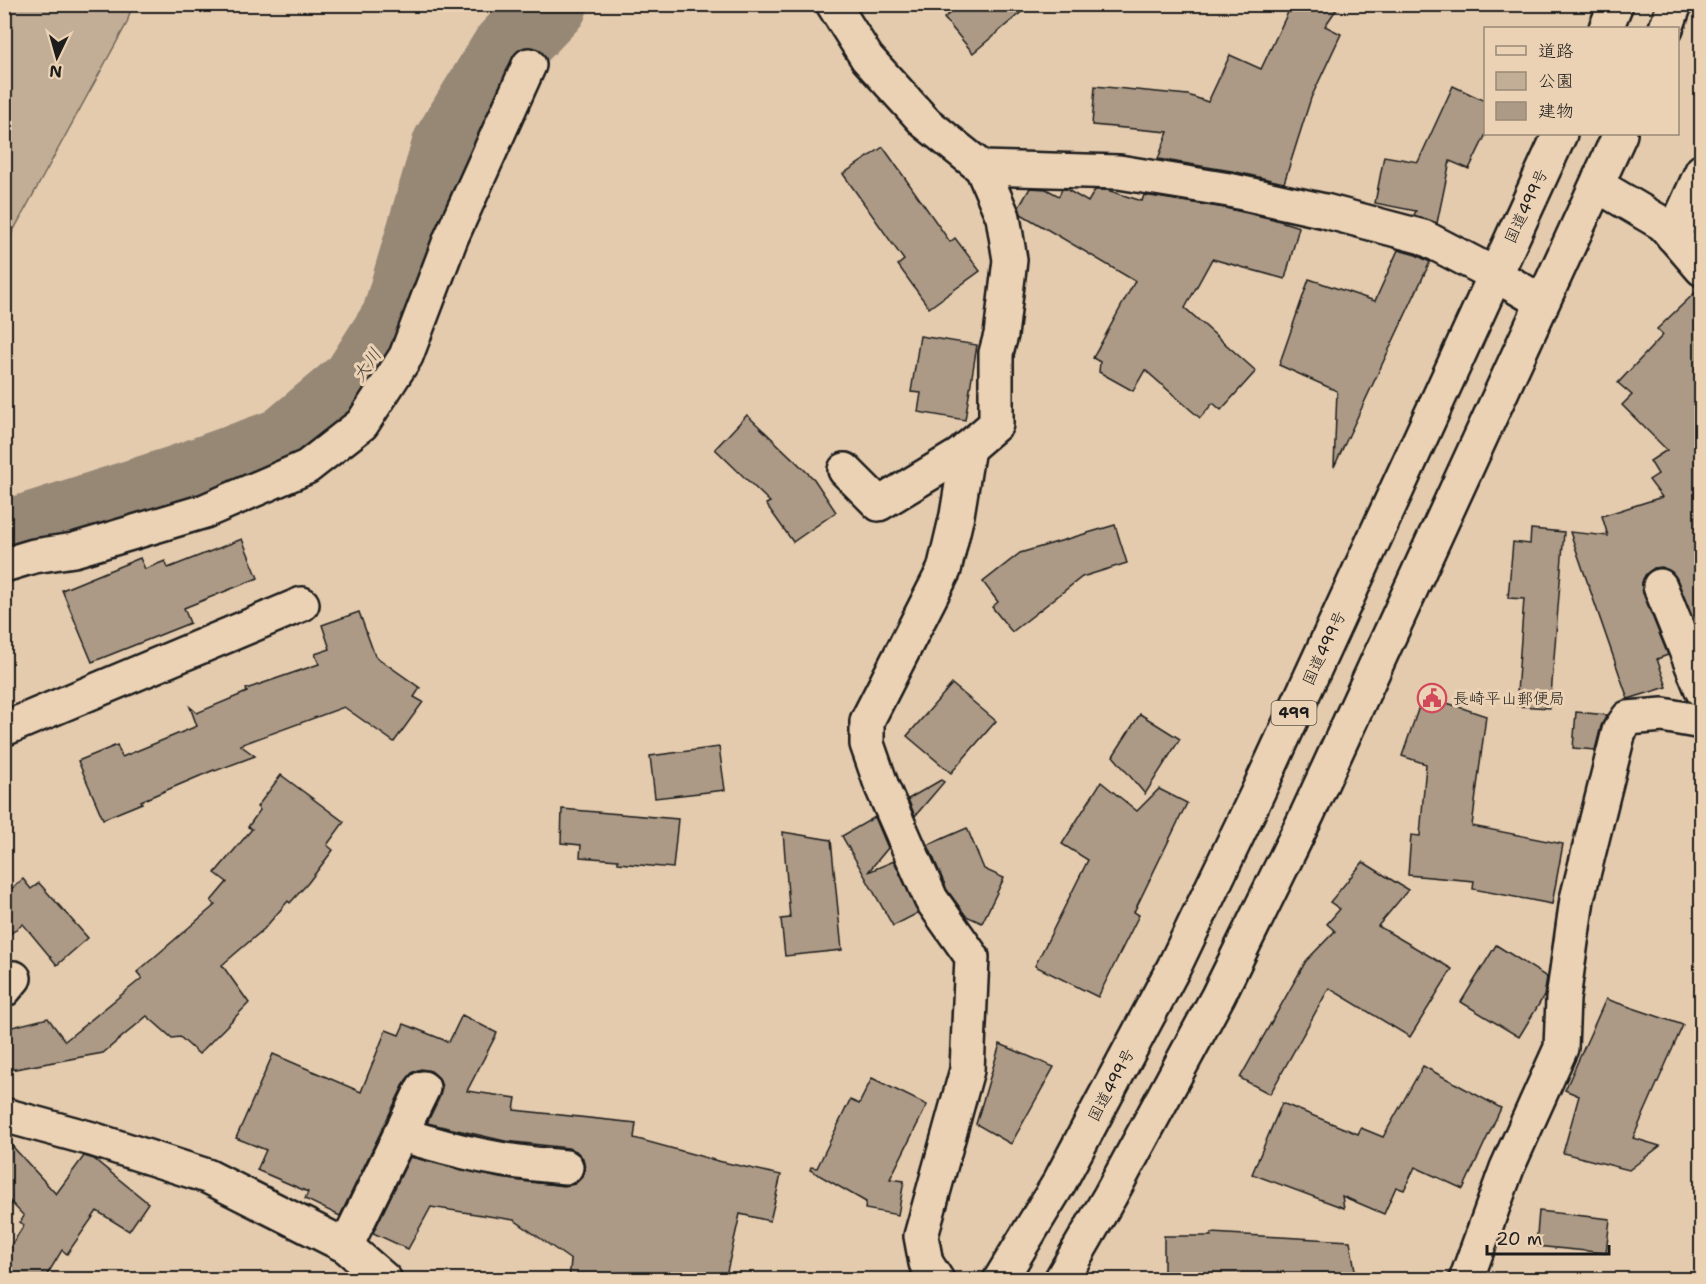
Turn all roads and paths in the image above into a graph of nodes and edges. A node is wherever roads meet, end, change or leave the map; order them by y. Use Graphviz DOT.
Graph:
graph roads {
  1 [pos="833,4"];
  2 [pos="1616,4"];
  3 [pos="1675,4"];
  4 [pos="1606,27"];
  5 [pos="1666,27"];
  6 [pos="529,65"];
  7 [pos="1560,135"];
  8 [pos="1620,135"];
  9 [pos="982,168"];
  10 [pos="1701,171"];
  11 [pos="1597,185"];
  12 [pos="1673,236"];
  13 [pos="1701,269"];
  14 [pos="1494,274"];
  15 [pos="1542,302"];
  16 [pos="968,448"];
  17 [pos="845,470"];
  18 [pos="4,566"];
  19 [pos="1660,586"];
  20 [pos="302,604"];
  21 [pos="1701,690"];
  22 [pos="1701,721"];
  23 [pos="4,729"];
  24 [pos="423,1088"];
  25 [pos="4,1115"];
  26 [pos="400,1134"];
  27 [pos="566,1167"];
  28 [pos="346,1246"];
  29 [pos="385,1280"];
  30 [pos="937,1280"];
  31 [pos="1000,1280"];
  32 [pos="1060,1280"];
  33 [pos="1466,1280"];
  1 -- 9 [label="main road"];
  2 -- 4 [label="main road"];
  3 -- 5 [label="main road"];
  6 -- 18 [label="main road"];
  7 -- 14 [label="main road, 国道499号 / 499"];
  8 -- 11 [label="main road"];
  9 -- 14 [label="main road"];
  9 -- 16 [label="main road"];
  10 -- 12 [label="main road"];
  11 -- 12 [label="main road"];
  11 -- 15 [label="main road"];
  12 -- 13 [label="main road"];
  14 -- 15 [label="main road"];
  14 -- 31 [label="main road, 国道499号 / 499"];
  15 -- 32 [label="main road"];
  16 -- 17 [label="main road"];
  16 -- 30 [label="main road"];
  19 -- 21 [label="main road"];
  20 -- 23 [label="main road"];
  22 -- 33 [label="main road"];
  24 -- 26 [label="main road"];
  25 -- 28 [label="main road"];
  26 -- 27 [label="main road"];
  26 -- 28 [label="main road"];
  28 -- 29 [label="main road"];
}
